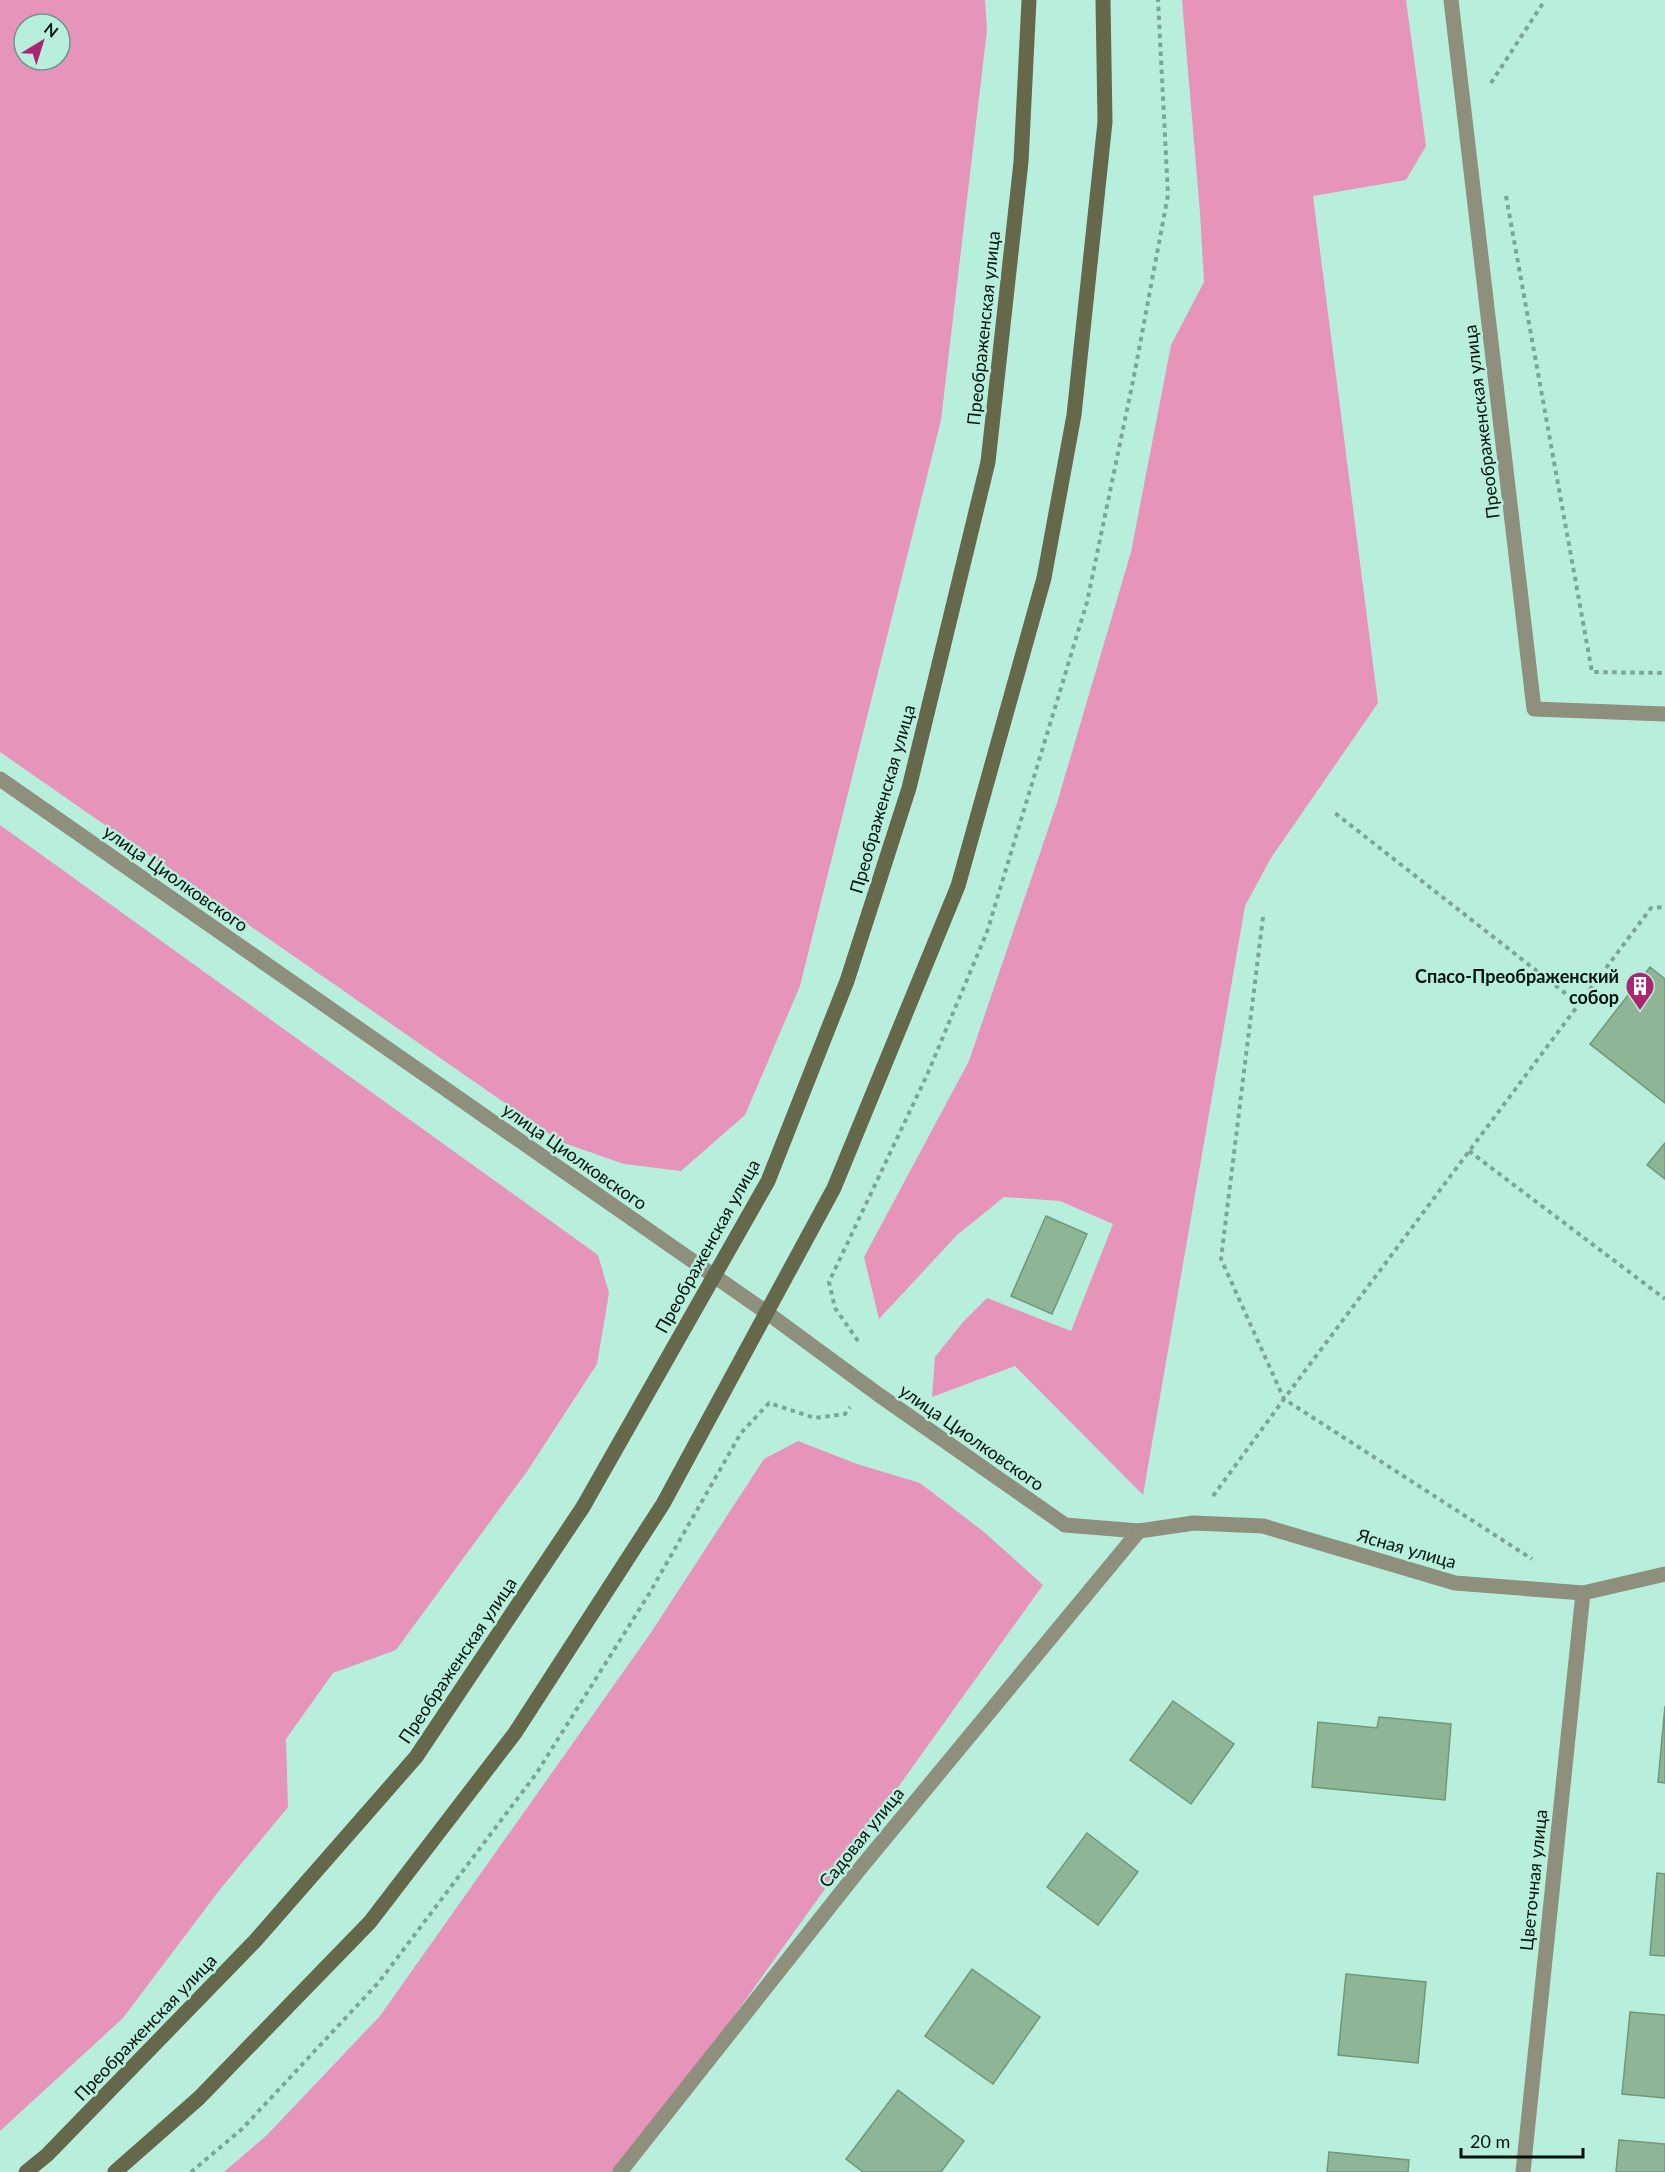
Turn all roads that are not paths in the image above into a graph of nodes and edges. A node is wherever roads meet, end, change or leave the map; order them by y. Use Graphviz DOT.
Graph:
graph roads {
  1 [pos="1029,0"];
  2 [pos="1103,0"];
  3 [pos="1451,0"];
  4 [pos="1665,714"];
  5 [pos="0,779"];
  6 [pos="714,1277"];
  7 [pos="766,1312"];
  8 [pos="1139,1531"];
  9 [pos="1665,1575"];
  10 [pos="1583,1593"];
  11 [pos="26,2172"];
  12 [pos="115,2172"];
  13 [pos="620,2172"];
  14 [pos="1523,2172"];
  1 -- 6 [label="main road, Преображенская улица"];
  2 -- 7 [label="main road"];
  3 -- 4 [label="street, Преображенская улица"];
  5 -- 6 [label="street, улица Циолковского"];
  6 -- 7 [label="street, улица Циолковского"];
  6 -- 11 [label="main road, Преображенская улица"];
  7 -- 8 [label="street, улица Циолковского"];
  7 -- 12 [label="main road"];
  8 -- 10 [label="street, Ясная улица"];
  8 -- 13 [label="street, Садовая улица"];
  9 -- 10 [label="street, Ясная улица"];
  10 -- 14 [label="street, Цветочная улица"];
}
